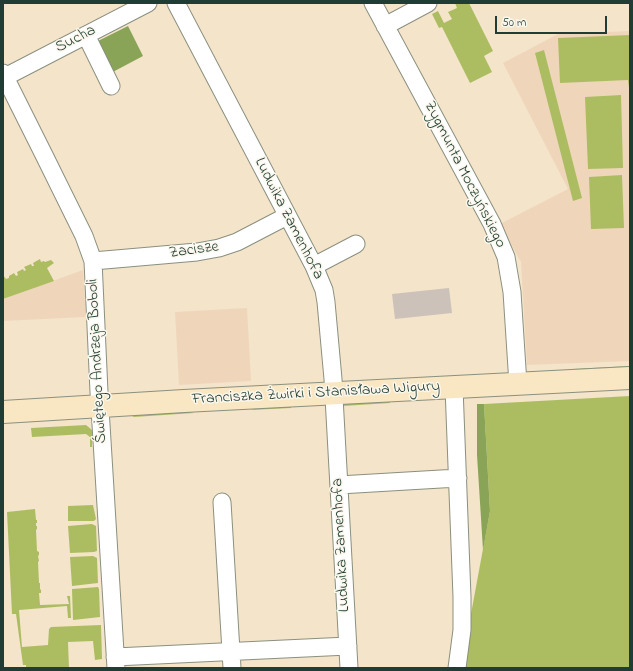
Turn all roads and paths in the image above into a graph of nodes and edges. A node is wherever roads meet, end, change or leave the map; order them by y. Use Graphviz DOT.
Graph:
graph roads {
  1 [pos="148,3"];
  2 [pos="176,3"];
  3 [pos="373,3"];
  4 [pos="428,3"];
  5 [pos="385,26"];
  6 [pos="86,35"];
  7 [pos="4,75"];
  8 [pos="111,86"];
  9 [pos="288,216"];
  10 [pos="356,244"];
  11 [pos="93,260"];
  12 [pos="314,266"];
  13 [pos="630,378"];
  14 [pos="518,384"];
  15 [pos="454,387"];
  16 [pos="333,394"];
  17 [pos="100,406"];
  18 [pos="3,412"];
  19 [pos="458,478"];
  20 [pos="339,485"];
  21 [pos="222,502"];
  22 [pos="348,646"];
  23 [pos="231,660"];
  24 [pos="116,662"];
  25 [pos="349,668"];
  26 [pos="457,668"];
  1 -- 6 [label="street, Sucha"];
  2 -- 9 [label="street, Ludwika Zamenhofa"];
  3 -- 5 [label="street, Zygmunta Moczyńskiego"];
  4 -- 5 [label="street"];
  5 -- 14 [label="street, Zygmunta Moczyńskiego"];
  6 -- 7 [label="street, Sucha"];
  6 -- 8 [label="street"];
  7 -- 11 [label="street, Świętego Andrzeja Boboli"];
  9 -- 11 [label="street, Zacisze"];
  9 -- 12 [label="street, Ludwika Zamenhofa"];
  10 -- 12 [label="street"];
  11 -- 17 [label="street, Świętego Andrzeja Boboli"];
  12 -- 16 [label="street, Ludwika Zamenhofa"];
  13 -- 14 [label="street, Franciszka Żwirki i Stanisława Wigury"];
  14 -- 15 [label="street, Franciszka Żwirki i Stanisława Wigury"];
  15 -- 16 [label="street, Franciszka Żwirki i Stanisława Wigury"];
  15 -- 19 [label="street"];
  16 -- 17 [label="street, Franciszka Żwirki i Stanisława Wigury"];
  16 -- 20 [label="street, Ludwika Zamenhofa"];
  17 -- 18 [label="street, Franciszka Żwirki i Stanisława Wigury"];
  17 -- 24 [label="street, Świętego Andrzeja Boboli"];
  19 -- 20 [label="street"];
  19 -- 26 [label="street"];
  20 -- 22 [label="street, Ludwika Zamenhofa"];
  21 -- 23 [label="street"];
  22 -- 23 [label="street"];
  22 -- 25 [label="street, Ludwika Zamenhofa"];
  23 -- 24 [label="street"];
}
